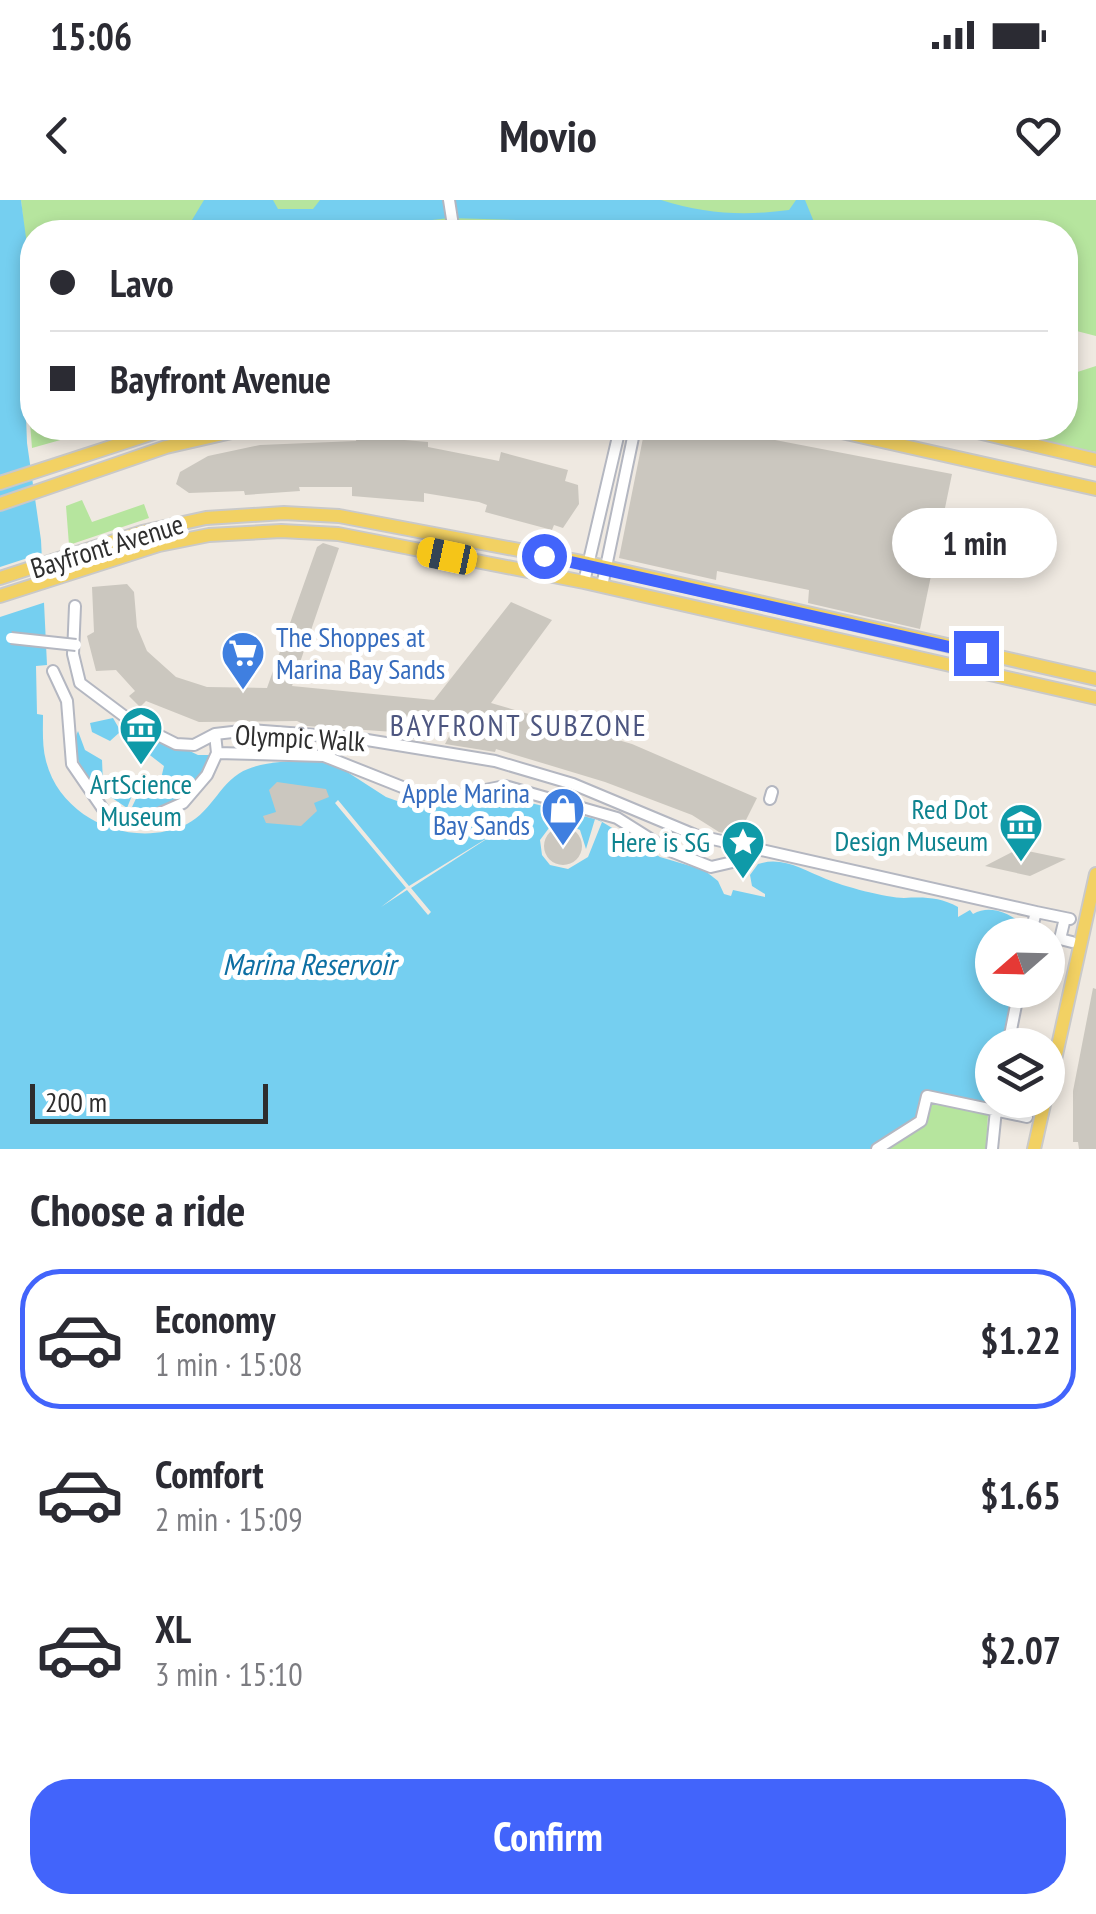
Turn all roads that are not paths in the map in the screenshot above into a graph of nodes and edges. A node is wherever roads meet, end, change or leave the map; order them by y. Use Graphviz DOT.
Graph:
graph roads {
  1 [pos="131,440"];
  2 [pos="199,440"];
  3 [pos="617,440"];
  4 [pos="632,440"];
  5 [pos="878,440"];
  6 [pos="1012,440"];
  7 [pos="1096,460"];
  8 [pos="0,483"];
  9 [pos="1096,489"];
  10 [pos="0,504"];
  11 [pos="588,563"];
  12 [pos="606,568"];
  13 [pos="0,578"];
  14 [pos="584,582"];
  15 [pos="602,586"];
  16 [pos="0,596"];
  17 [pos="74,606"];
  18 [pos="0,639"];
  19 [pos="76,645"];
  20 [pos="53,671"];
  21 [pos="1096,680"];
  22 [pos="96,694"];
  23 [pos="1096,698"];
  24 [pos="216,734"];
  25 [pos="217,754"];
  26 [pos="746,847"];
  27 [pos="1096,874"];
  28 [pos="1036,912"];
  29 [pos="1034,918"];
  30 [pos="1084,939"];
  31 [pos="1063,1028"];
  32 [pos="975,1103"];
  33 [pos="995,1118"];
  34 [pos="1042,1118"];
  35 [pos="877,1149"];
  36 [pos="992,1149"];
  37 [pos="1034,1149"];
  1 -- 8 [label="main road"];
  2 -- 10 [label="main road"];
  3 -- 11 [label="street"];
  4 -- 12 [label="street"];
  5 -- 9 [label="main road"];
  6 -- 7 [label="main road"];
  11 -- 12 [label="main road, Bayfront Avenue"];
  11 -- 13 [label="main road, Bayfront Avenue"];
  11 -- 14 [label="street"];
  12 -- 15 [label="street"];
  12 -- 21 [label="main road, Bayfront Avenue"];
  14 -- 15 [label="main road, Bayfront Avenue"];
  14 -- 16 [label="main road, Bayfront Avenue"];
  15 -- 23 [label="main road, Bayfront Avenue"];
  17 -- 22 [label="street, Bayfront Avenue"];
  18 -- 19 [label="street, bridge"];
  20 -- 25 [label="street"];
  22 -- 24 [label="street, Olympic Walk"];
  24 -- 25 [label="street"];
  24 -- 26 [label="street, Olympic Walk"];
  25 -- 26 [label="street, Olympic Walk"];
  26 -- 28 [label="street, Olympic Walk"];
  27 -- 30 [label="main road"];
  28 -- 29 [label="street"];
  28 -- 30 [label="street, Olympic Walk"];
  30 -- 31 [label="main road"];
  32 -- 35 [label="street"];
  33 -- 36 [label="street"];
  34 -- 37 [label="main road"];
}
